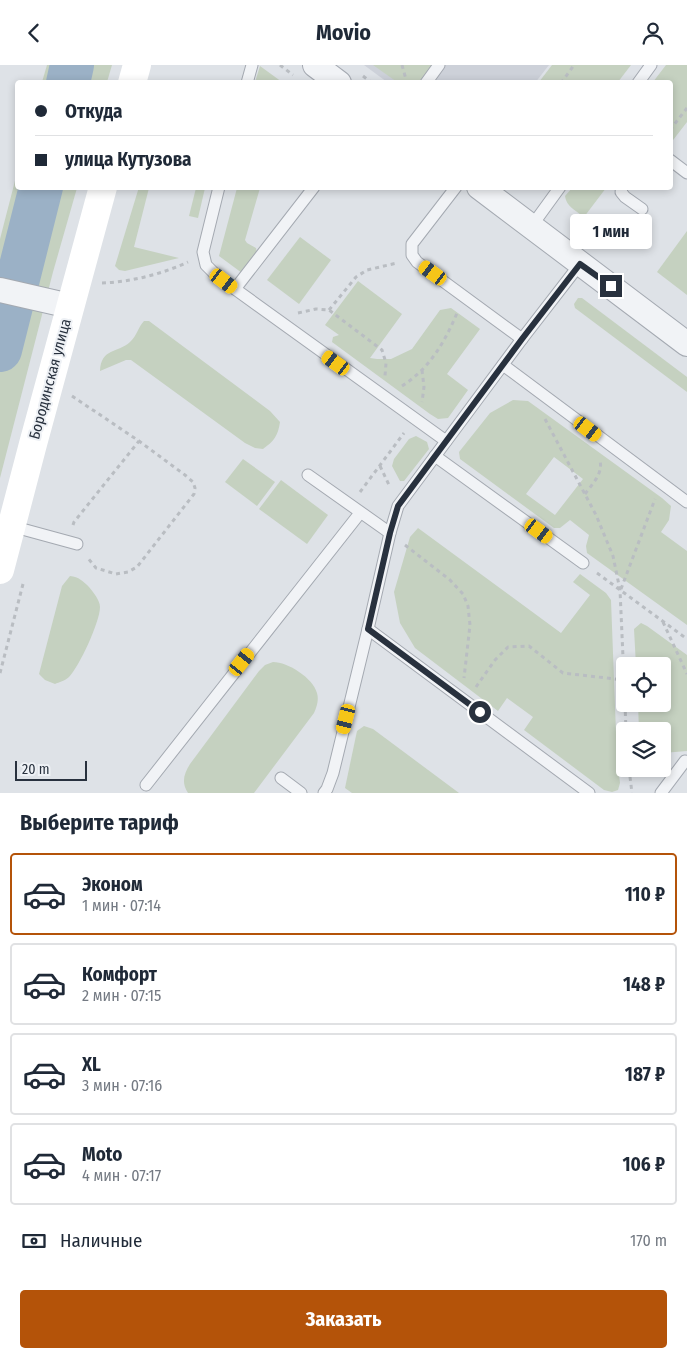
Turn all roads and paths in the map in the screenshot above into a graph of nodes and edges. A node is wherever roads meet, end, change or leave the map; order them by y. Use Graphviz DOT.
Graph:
graph roads {
  1 [pos="137,65"];
  2 [pos="252,65"];
  3 [pos="315,65"];
  4 [pos="402,65"];
  5 [pos="439,65"];
  6 [pos="574,65"];
  7 [pos="651,65"];
  8 [pos="133,80"];
  9 [pos="248,80"];
  10 [pos="335,80"];
  11 [pos="406,80"];
  12 [pos="428,80"];
  13 [pos="563,80"];
  14 [pos="640,80"];
  15 [pos="687,109"];
  16 [pos="673,126"];
  17 [pos="673,162"];
  18 [pos="687,173"];
  19 [pos="102,190"];
  20 [pos="218,190"];
  21 [pos="312,190"];
  22 [pos="454,190"];
  23 [pos="483,190"];
  24 [pos="558,190"];
  25 [pos="621,190"];
  26 [pos="642,209"];
  27 [pos="531,227"];
  28 [pos="203,252"];
  29 [pos="412,255"];
  30 [pos="580,264"];
  31 [pos="235,289"];
  32 [pos="0,290"];
  33 [pos="73,293"];
  34 [pos="464,296"];
  35 [pos="330,310"];
  36 [pos="275,319"];
  37 [pos="522,339"];
  38 [pos="687,344"];
  39 [pos="503,365"];
  40 [pos="422,370"];
  41 [pos="71,395"];
  42 [pos="384,397"];
  43 [pos="543,416"];
  44 [pos="414,419"];
  45 [pos="406,431"];
  46 [pos="139,441"];
  47 [pos="446,441"];
  48 [pos="604,441"];
  49 [pos="435,456"];
  50 [pos="308,475"];
  51 [pos="662,483"];
  52 [pos="585,494"];
  53 [pos="687,502"];
  54 [pos="356,509"];
  55 [pos="11,526"];
  56 [pos="390,533"];
  57 [pos="78,544"];
  58 [pos="583,563"];
  59 [pos="0,570"];
  60 [pos="620,590"];
  61 [pos="662,620"];
  62 [pos="368,629"];
  63 [pos="687,639"];
  64 [pos="623,657"];
  65 [pos="687,674"];
  66 [pos="616,679"];
  67 [pos="465,701"];
  68 [pos="685,761"];
  69 [pos="631,777"];
  70 [pos="281,778"];
  71 [pos="146,785"];
  72 [pos="302,793"];
  73 [pos="324,793"];
  74 [pos="589,793"];
  75 [pos="632,793"];
  76 [pos="661,793"];
  1 -- 8 [label="main road"];
  2 -- 9 [label="lane"];
  3 -- 10 [label="street"];
  4 -- 11 [label="path"];
  5 -- 12 [label="lane"];
  6 -- 13 [label="path"];
  7 -- 14 [label="lane"];
  15 -- 16 [label="path"];
  17 -- 18 [label="lane"];
  19 -- 33 [label="main road, Бородинская улица"];
  20 -- 28 [label="lane"];
  21 -- 31 [label="lane"];
  22 -- 29 [label="lane"];
  23 -- 27 [label="street"];
  24 -- 27 [label="lane"];
  25 -- 26 [label="lane"];
  27 -- 30 [label="street"];
  28 -- 31 [label="lane"];
  28 -- 33 [label="path"];
  29 -- 34 [label="lane"];
  29 -- 35 [label="path"];
  30 -- 37 [label="lane"];
  30 -- 38 [label="street"];
  31 -- 36 [label="lane"];
  32 -- 33 [label="street"];
  33 -- 55 [label="main road, Бородинская улица"];
  34 -- 37 [label="lane"];
  34 -- 40 [label="path"];
  35 -- 36 [label="path"];
  35 -- 42 [label="path"];
  36 -- 42 [label="lane"];
  37 -- 39 [label="lane"];
  39 -- 47 [label="lane"];
  39 -- 48 [label="lane"];
  40 -- 42 [label="path"];
  40 -- 44 [label="path"];
  41 -- 46 [label="path"];
  42 -- 44 [label="lane"];
  43 -- 52 [label="path"];
  44 -- 47 [label="lane"];
  45 -- 54 [label="path"];
  46 -- 57 [label="path"];
  46 -- 57 [label="path"];
  47 -- 49 [label="lane"];
  48 -- 51 [label="lane"];
  48 -- 52 [label="path"];
  49 -- 56 [label="lane"];
  49 -- 58 [label="lane"];
  50 -- 54 [label="lane"];
  51 -- 53 [label="lane"];
  51 -- 60 [label="path"];
  52 -- 60 [label="path"];
  54 -- 56 [label="lane"];
  54 -- 71 [label="lane"];
  55 -- 57 [label="lane"];
  55 -- 59 [label="main road, Бородинская улица"];
  56 -- 62 [label="lane"];
  56 -- 67 [label="path"];
  58 -- 60 [label="path"];
  60 -- 61 [label="path"];
  60 -- 64 [label="path"];
  61 -- 63 [label="path"];
  61 -- 65 [label="path"];
  62 -- 67 [label="lane"];
  62 -- 73 [label="lane"];
  66 -- 67 [label="path"];
  67 -- 74 [label="lane"];
  68 -- 76 [label="lane"];
  69 -- 75 [label="path"];
  70 -- 72 [label="lane"];
}
